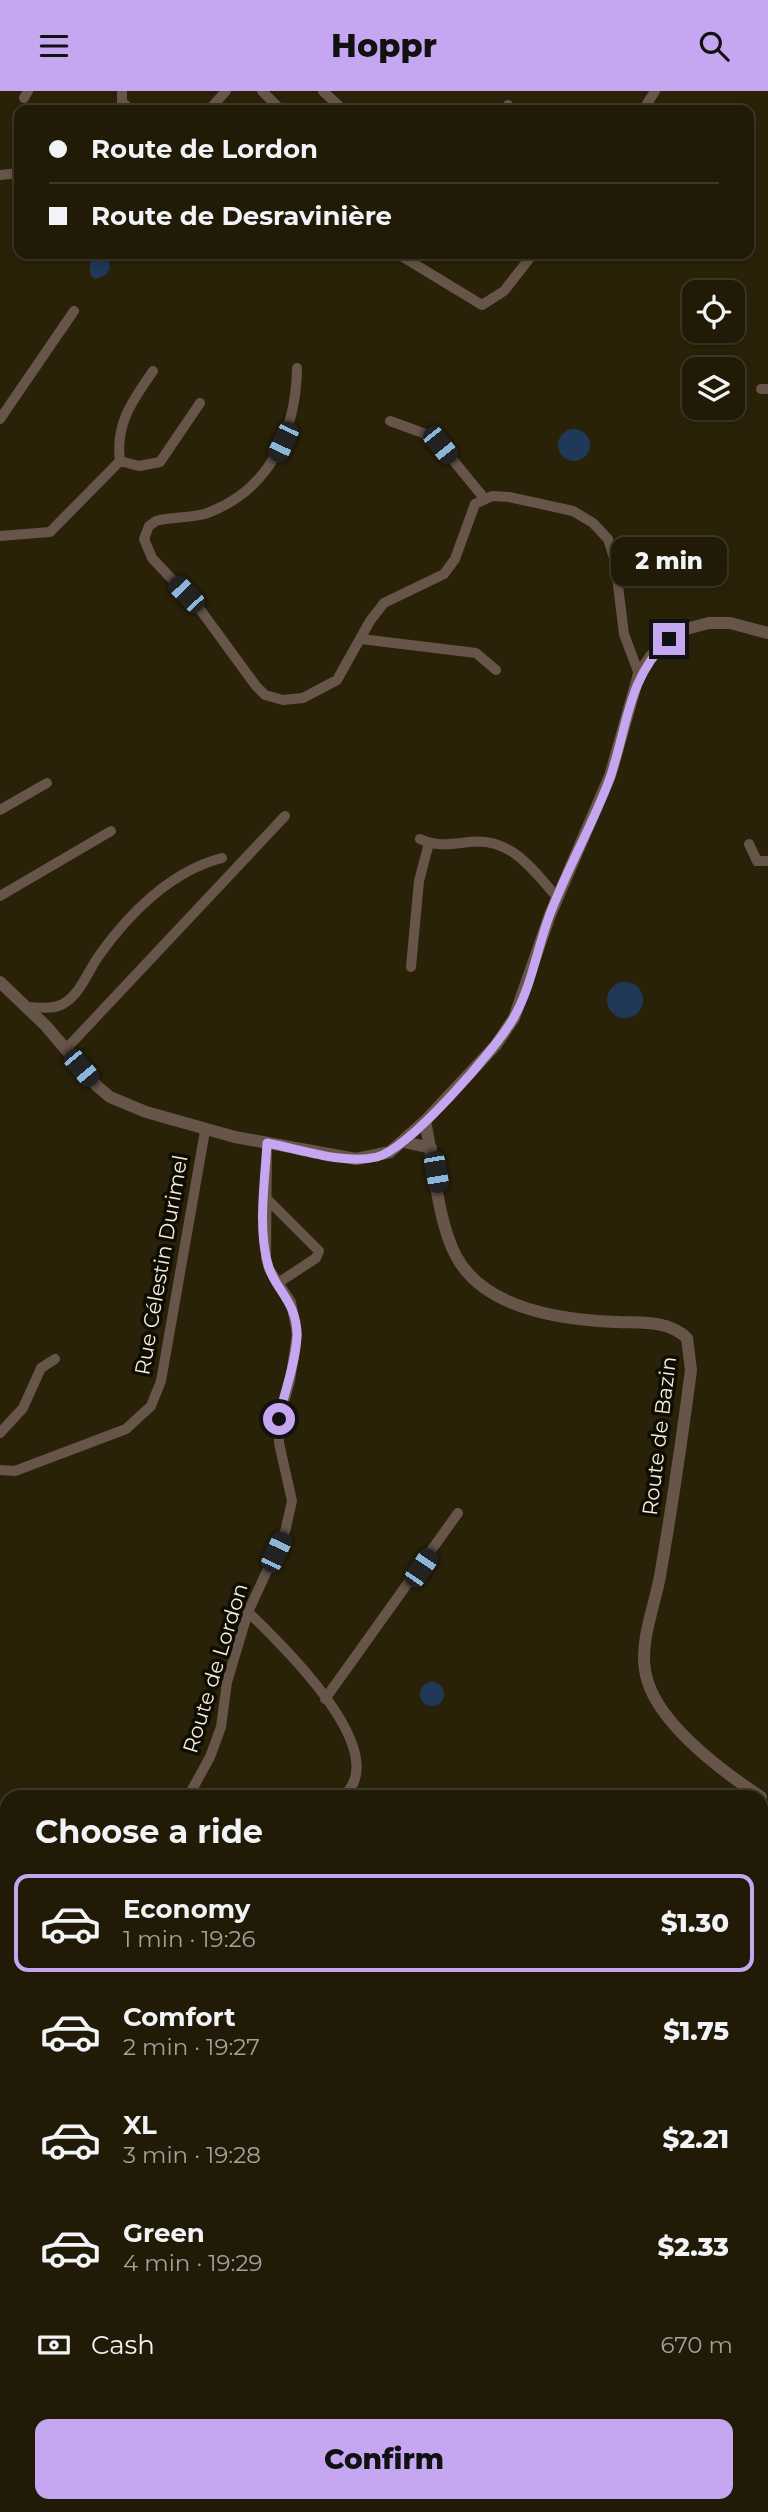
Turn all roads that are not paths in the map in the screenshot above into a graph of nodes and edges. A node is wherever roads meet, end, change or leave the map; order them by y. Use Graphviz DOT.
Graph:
graph roads {
  1 [pos="226,91"];
  2 [pos="261,91"];
  3 [pos="323,91"];
  4 [pos="213,105"];
  5 [pos="276,105"];
  6 [pos="338,105"];
  7 [pos="406,259"];
  8 [pos="529,259"];
  9 [pos="74,311"];
  10 [pos="297,368"];
  11 [pos="153,371"];
  12 [pos="200,403"];
  13 [pos="0,419"];
  14 [pos="390,421"];
  15 [pos="120,461"];
  16 [pos="484,498"];
  17 [pos="0,535"];
  18 [pos="768,633"];
  19 [pos="361,639"];
  20 [pos="496,670"];
  21 [pos="639,674"];
  22 [pos="47,783"];
  23 [pos="0,810"];
  24 [pos="285,816"];
  25 [pos="111,831"];
  26 [pos="749,844"];
  27 [pos="222,858"];
  28 [pos="768,861"];
  29 [pos="0,896"];
  30 [pos="557,897"];
  31 [pos="411,967"];
  32 [pos="0,982"];
  33 [pos="26,1007"];
  34 [pos="66,1049"];
  35 [pos="425,1121"];
  36 [pos="205,1131"];
  37 [pos="404,1142"];
  38 [pos="267,1143"];
  39 [pos="431,1148"];
  40 [pos="264,1196"];
  41 [pos="278,1283"];
  42 [pos="55,1360"];
  43 [pos="0,1433"];
  44 [pos="0,1470"];
  45 [pos="458,1513"];
  46 [pos="248,1612"];
  47 [pos="326,1699"];
  48 [pos="192,1790"];
  49 [pos="348,1790"];
  50 [pos="752,1790"];
  1 -- 4 [label="street"];
  2 -- 5 [label="street"];
  3 -- 6 [label="street"];
  7 -- 8 [label="street"];
  9 -- 13 [label="street"];
  10 -- 19 [label="street"];
  11 -- 15 [label="street"];
  12 -- 15 [label="street"];
  14 -- 16 [label="street"];
  15 -- 17 [label="street"];
  16 -- 19 [label="street"];
  16 -- 21 [label="street"];
  18 -- 21 [label="street"];
  19 -- 20 [label="street"];
  21 -- 30 [label="street"];
  22 -- 23 [label="street"];
  24 -- 34 [label="street"];
  25 -- 29 [label="street"];
  26 -- 28 [label="street"];
  27 -- 33 [label="street"];
  30 -- 31 [label="street"];
  30 -- 35 [label="street"];
  32 -- 33 [label="street"];
  33 -- 34 [label="street"];
  34 -- 36 [label="street"];
  35 -- 37 [label="street"];
  35 -- 39 [label="street, Route de Bazin"];
  36 -- 38 [label="street"];
  36 -- 44 [label="street, Rue Célestin Durimel"];
  37 -- 38 [label="street"];
  37 -- 39 [label="street"];
  38 -- 40 [label="street, Route de Lordon"];
  39 -- 50 [label="street, Route de Bazin"];
  40 -- 41 [label="street, Route de Lordon"];
  40 -- 41 [label="street"];
  41 -- 46 [label="street, Route de Lordon"];
  42 -- 43 [label="street"];
  45 -- 47 [label="street"];
  46 -- 47 [label="street"];
  46 -- 48 [label="street, Route de Lordon"];
  47 -- 49 [label="street"];
}
